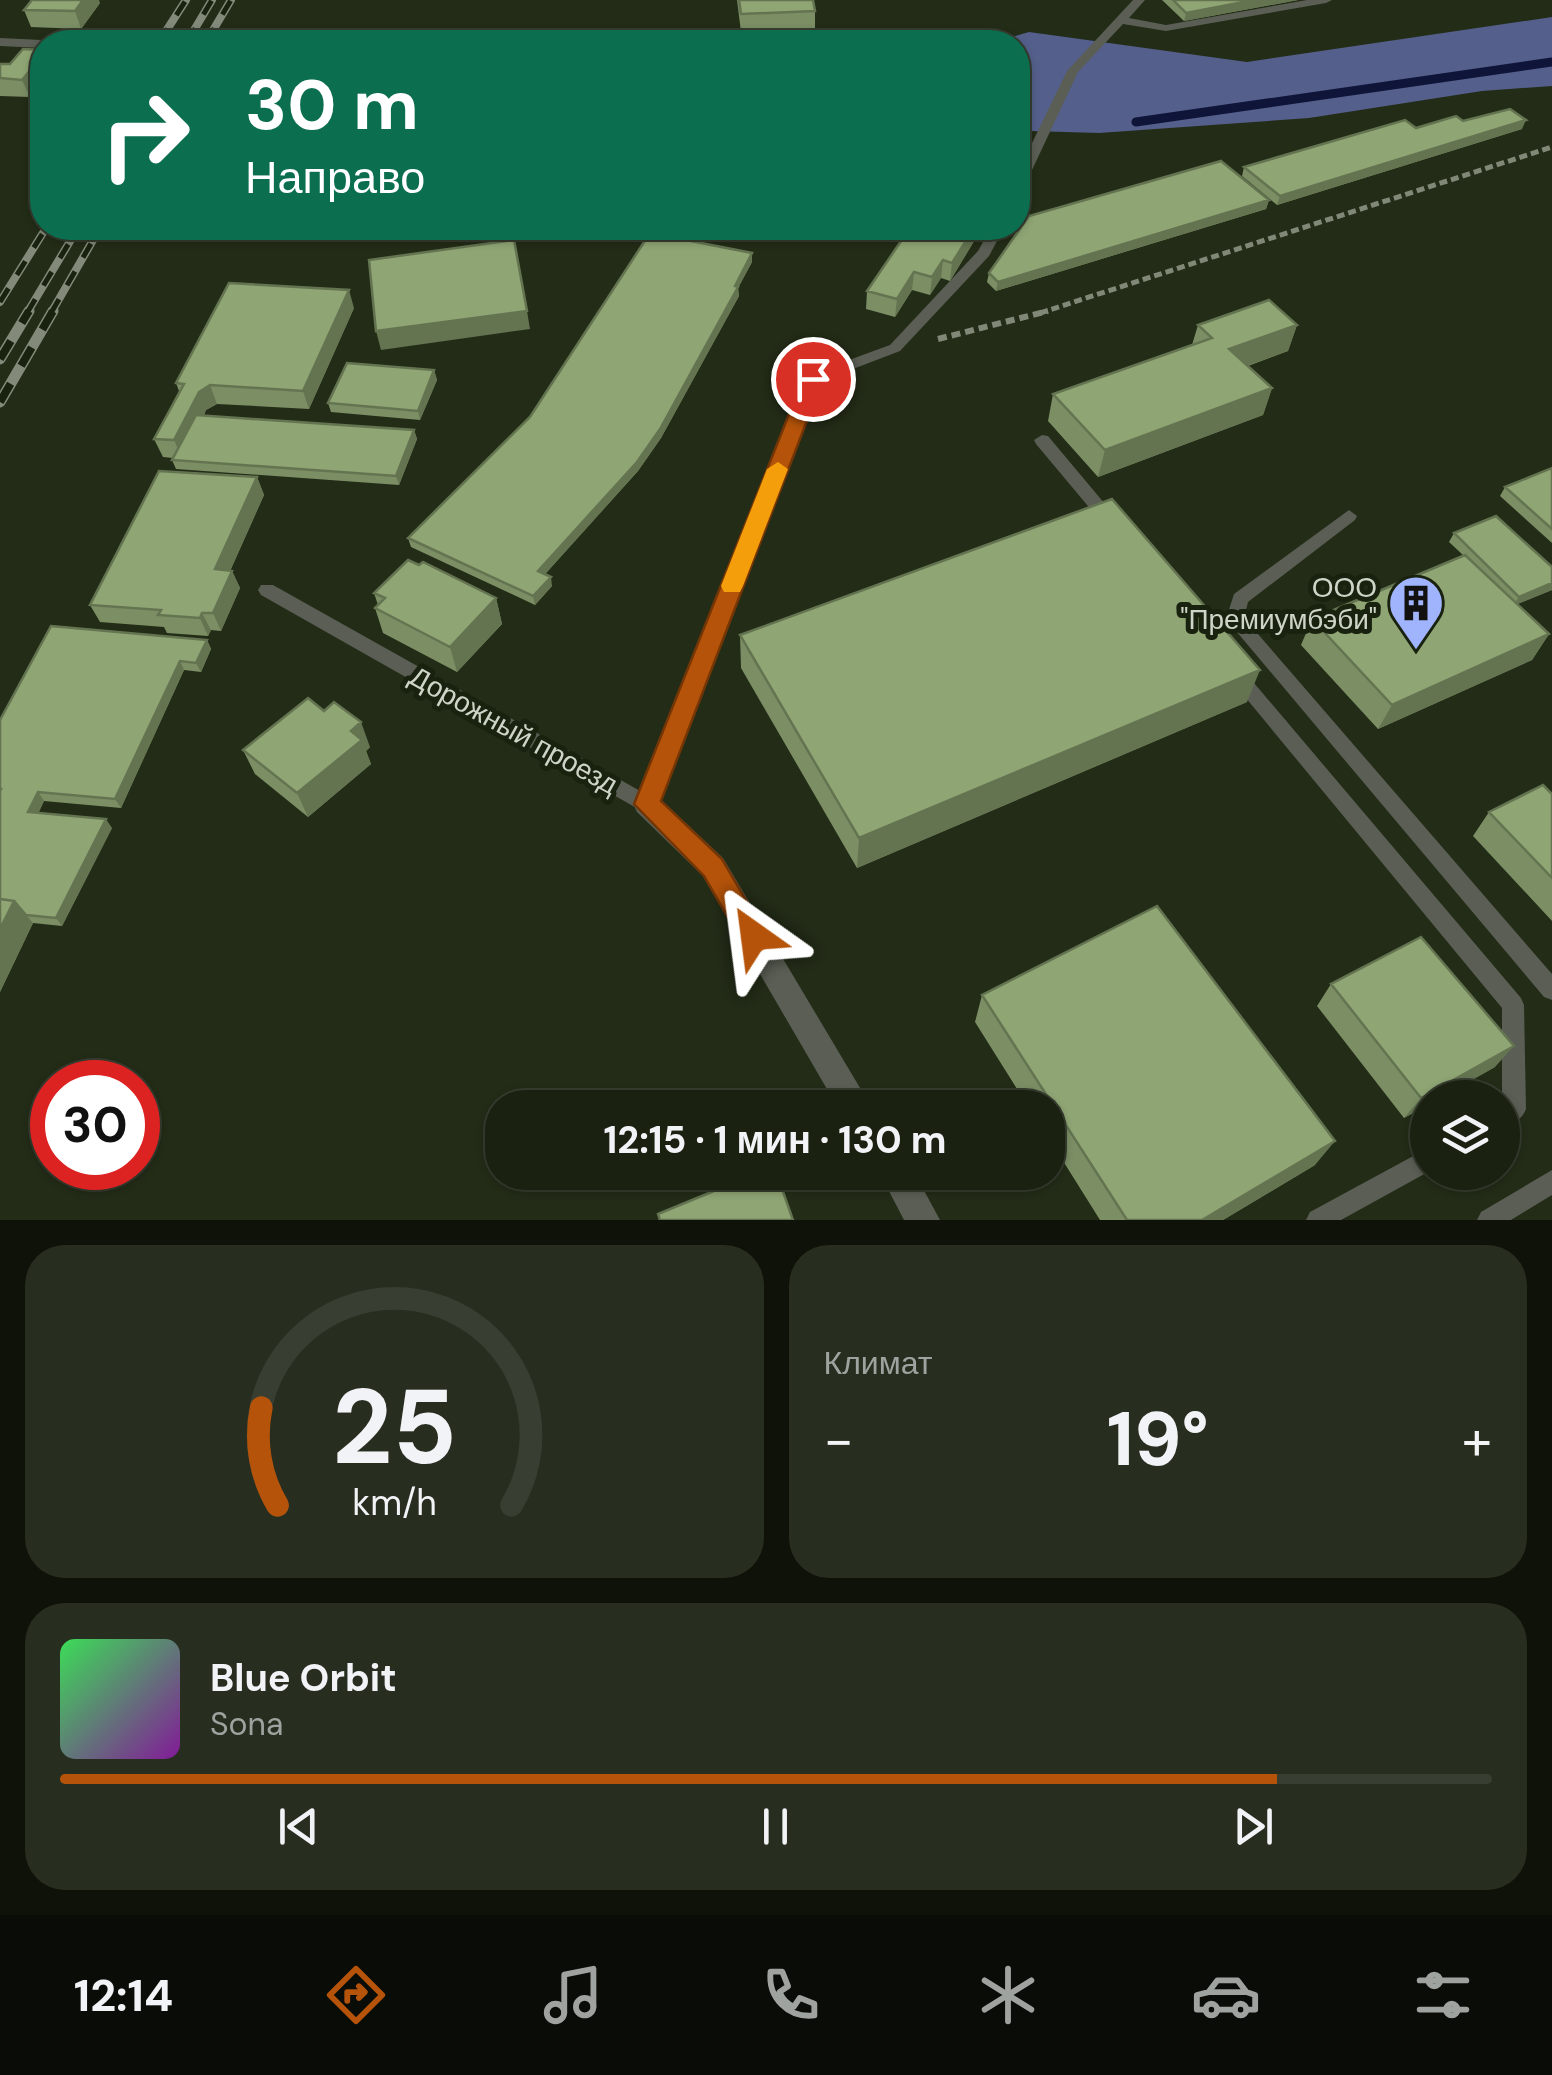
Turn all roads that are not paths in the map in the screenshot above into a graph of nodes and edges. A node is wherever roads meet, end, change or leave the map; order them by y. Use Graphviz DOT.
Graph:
graph roads {
  1 [pos="1139,0"];
  2 [pos="1326,0"];
  3 [pos="1121,20"];
  4 [pos="0,42"];
  5 [pos="30,43"];
  6 [pos="1030,160"];
  7 [pos="991,240"];
  8 [pos="1042,440"];
  9 [pos="1349,516"];
  10 [pos="1118,532"];
  11 [pos="267,590"];
  12 [pos="1220,654"];
  13 [pos="647,804"];
  14 [pos="1552,990"];
  15 [pos="1515,1080"];
  16 [pos="845,1090"];
  17 [pos="1410,1169"];
  18 [pos="1552,1182"];
  19 [pos="906,1190"];
  20 [pos="923,1220"];
  21 [pos="1318,1220"];
  22 [pos="1489,1220"];
  1 -- 3 [label="lane"];
  2 -- 3 [label="lane"];
  3 -- 6 [label="lane"];
  4 -- 5 [label="lane"];
  7 -- 13 [label="lane"];
  8 -- 10 [label="lane"];
  9 -- 14 [label="lane"];
  11 -- 13 [label="lane, Дорожный проезд"];
  12 -- 15 [label="lane"];
  13 -- 16 [label="street, Дорожный проезд"];
  17 -- 21 [label="lane"];
  18 -- 22 [label="lane"];
  19 -- 20 [label="street"];
}
